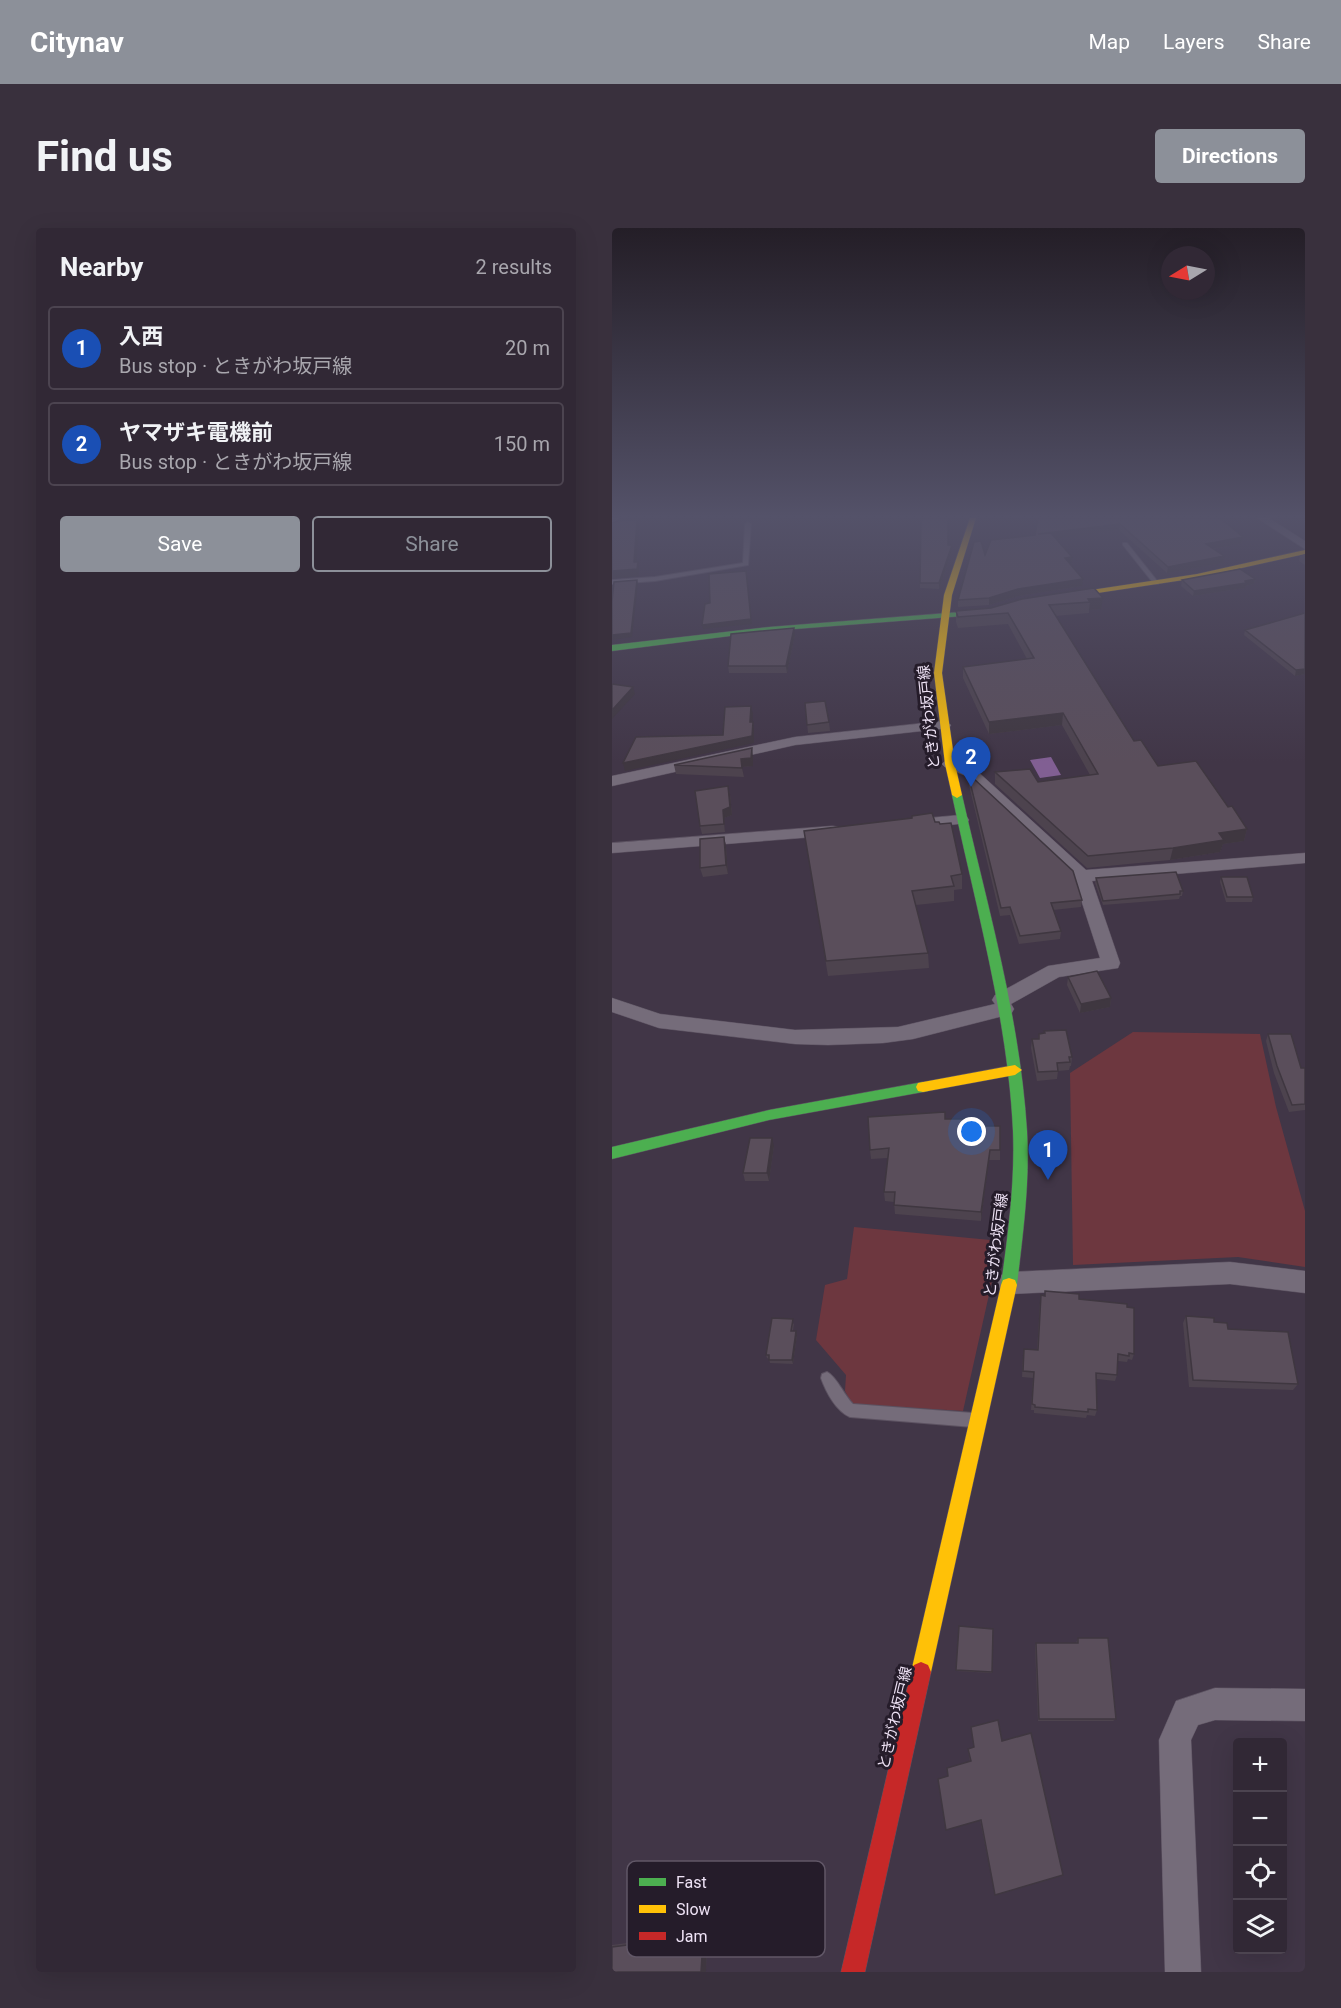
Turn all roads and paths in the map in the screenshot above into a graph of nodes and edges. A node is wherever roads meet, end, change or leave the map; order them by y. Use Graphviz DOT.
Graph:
graph roads {
  1 [pos="948,599"];
  2 [pos="979,613"];
  3 [pos="943,615"];
  4 [pos="612,648"];
  5 [pos="944,725"];
  6 [pos="950,764"];
  7 [pos="612,781"];
  8 [pos="961,820"];
  9 [pos="892,826"];
  10 [pos="846,830"];
  11 [pos="612,848"];
  12 [pos="1305,858"];
  13 [pos="1083,876"];
  14 [pos="1003,1004"];
  15 [pos="612,1005"];
  16 [pos="1015,1070"];
  17 [pos="612,1153"];
  18 [pos="1305,1282"];
  19 [pos="1010,1283"];
  20 [pos="827,1378"];
  21 [pos="980,1420"];
  22 [pos="1305,1705"];
  23 [pos="854,1972"];
  24 [pos="1184,1972"];
  1 -- 3 [label="main road, ときがわ坂戸線"];
  2 -- 3 [label="main road"];
  3 -- 4 [label="main road"];
  3 -- 5 [label="main road, ときがわ坂戸線"];
  5 -- 6 [label="main road, ときがわ坂戸線"];
  5 -- 7 [label="street"];
  6 -- 8 [label="main road, ときがわ坂戸線"];
  6 -- 13 [label="street"];
  8 -- 9 [label="street"];
  8 -- 14 [label="main road, ときがわ坂戸線"];
  10 -- 11 [label="street"];
  12 -- 13 [label="street"];
  13 -- 14 [label="street"];
  14 -- 15 [label="street"];
  14 -- 16 [label="main road, ときがわ坂戸線"];
  16 -- 17 [label="main road"];
  16 -- 19 [label="main road, ときがわ坂戸線"];
  18 -- 19 [label="street"];
  19 -- 21 [label="main road, ときがわ坂戸線"];
  20 -- 21 [label="lane"];
  21 -- 23 [label="main road, ときがわ坂戸線"];
  22 -- 24 [label="street"];
}
